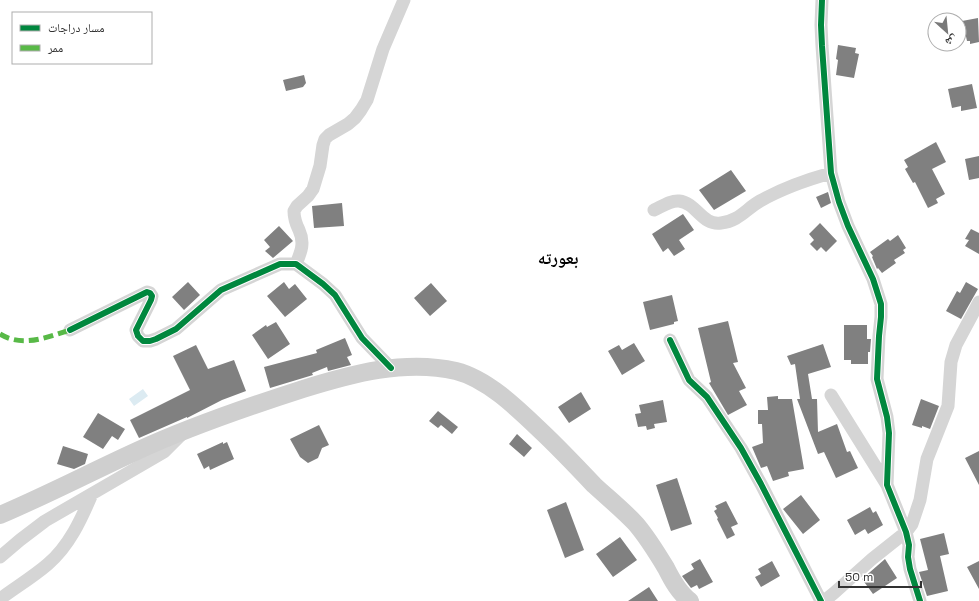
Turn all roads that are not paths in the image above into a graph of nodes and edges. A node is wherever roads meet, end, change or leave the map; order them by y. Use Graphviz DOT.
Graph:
graph roads {
  1 [pos="404,0"];
  2 [pos="822,0"];
  3 [pos="831,173"];
  4 [pos="654,210"];
  5 [pos="296,264"];
  6 [pos="979,302"];
  7 [pos="70,330"];
  8 [pos="670,340"];
  9 [pos="390,368"];
  10 [pos="830,395"];
  11 [pos="190,428"];
  12 [pos="888,485"];
  13 [pos="92,494"];
  14 [pos="0,515"];
  15 [pos="906,532"];
  16 [pos="0,557"];
  17 [pos="0,599"];
  18 [pos="830,599"];
  19 [pos="687,600"];
  20 [pos="920,601"];
  1 -- 5 [label="street"];
  2 -- 3 [label="street"];
  3 -- 4 [label="street"];
  3 -- 12 [label="street"];
  5 -- 7 [label="street"];
  5 -- 9 [label="street"];
  6 -- 15 [label="street"];
  8 -- 18 [label="street"];
  9 -- 11 [label="main road"];
  9 -- 19 [label="main road"];
  10 -- 12 [label="street"];
  11 -- 13 [label="street"];
  11 -- 14 [label="main road"];
  12 -- 15 [label="street"];
  13 -- 16 [label="street"];
  13 -- 17 [label="street"];
  15 -- 18 [label="street"];
  15 -- 20 [label="street"];
}
